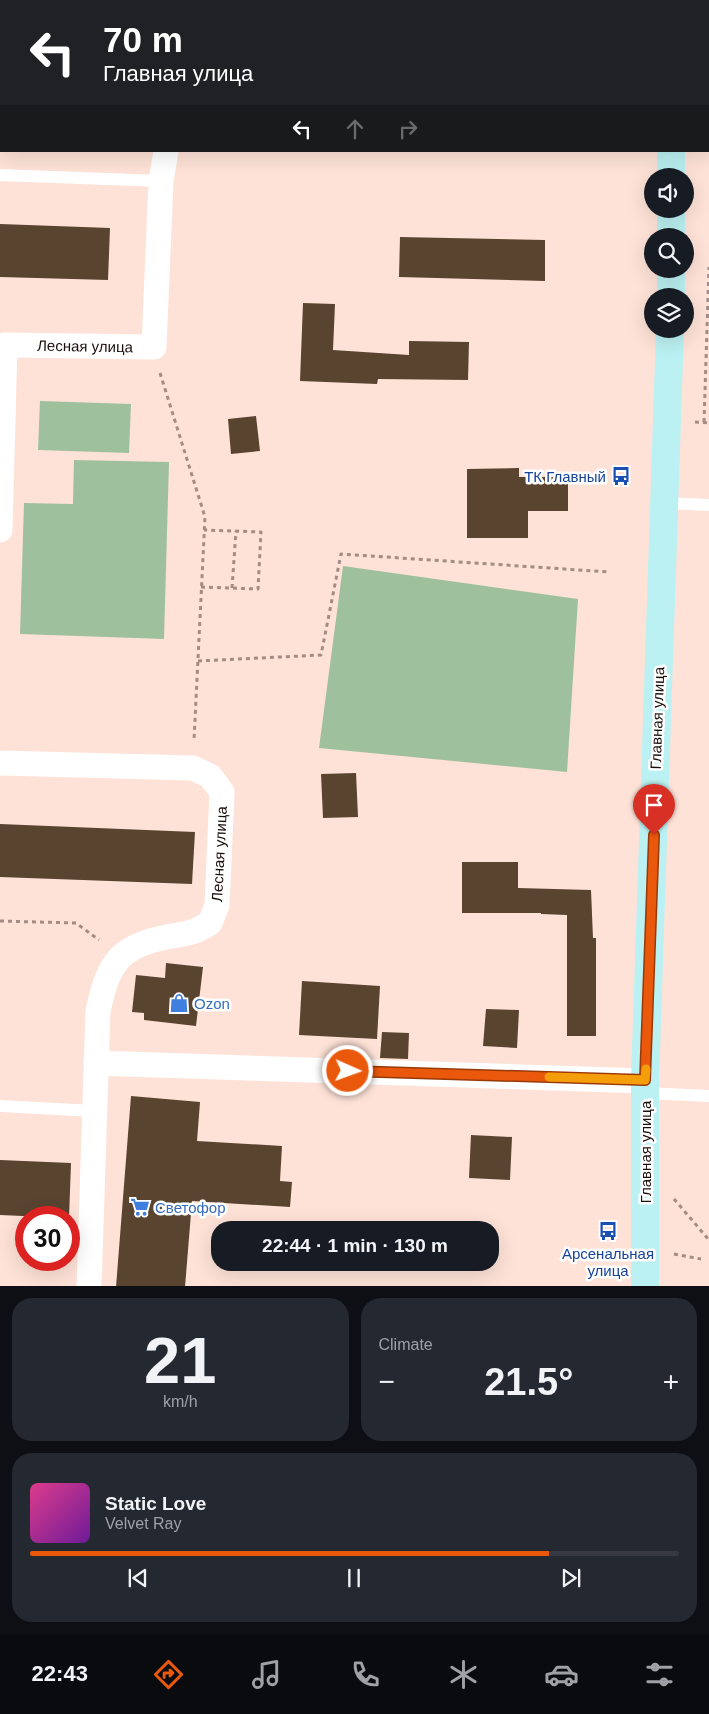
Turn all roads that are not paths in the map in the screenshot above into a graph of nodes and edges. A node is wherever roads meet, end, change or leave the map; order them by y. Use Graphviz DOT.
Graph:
graph roads {
  1 [pos="166,152"];
  2 [pos="671,152"];
  3 [pos="671,168"];
  4 [pos="0,175"];
  5 [pos="162,181"];
  6 [pos="670,338"];
  7 [pos="664,503"];
  8 [pos="709,506"];
  9 [pos="0,530"];
  10 [pos="0,763"];
  11 [pos="96,1063"];
  12 [pos="646,1087"];
  13 [pos="709,1096"];
  14 [pos="0,1106"];
  15 [pos="94,1111"];
  16 [pos="89,1286"];
  17 [pos="645,1286"];
  1 -- 5 [label="street, Лесная улица"];
  2 -- 3 [label="main road"];
  4 -- 5 [label="lane"];
  5 -- 9 [label="street, Лесная улица"];
  6 -- 7 [label="main road, Главная улица"];
  7 -- 8 [label="lane"];
  7 -- 12 [label="main road, Главная улица"];
  10 -- 11 [label="street, Лесная улица"];
  11 -- 12 [label="street"];
  11 -- 15 [label="street, Лесная улица"];
  12 -- 13 [label="lane"];
  12 -- 17 [label="main road, Главная улица"];
  14 -- 15 [label="lane"];
  15 -- 16 [label="street, Лесная улица"];
}
